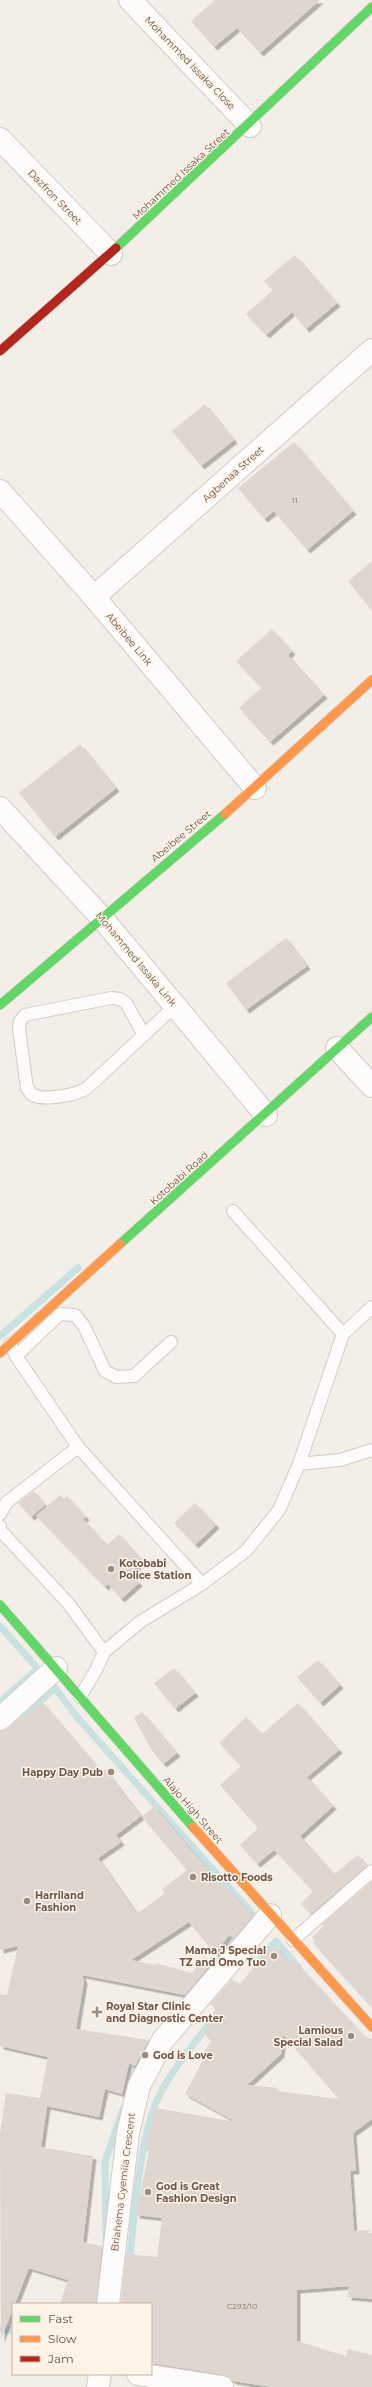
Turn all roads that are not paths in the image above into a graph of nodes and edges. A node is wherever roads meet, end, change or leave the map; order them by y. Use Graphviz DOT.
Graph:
graph roads {
  1 [pos="130,0"];
  2 [pos="372,7"];
  3 [pos="250,126"];
  4 [pos="0,139"];
  5 [pos="111,254"];
  6 [pos="372,350"];
  7 [pos="0,351"];
  8 [pos="0,491"];
  9 [pos="94,597"];
  10 [pos="372,680"];
  11 [pos="255,788"];
  12 [pos="0,808"];
  13 [pos="101,917"];
  14 [pos="0,1005"];
  15 [pos="175,1006"];
  16 [pos="372,1017"];
  17 [pos="144,1035"];
  18 [pos="337,1048"];
  19 [pos="372,1086"];
  20 [pos="266,1115"];
  21 [pos="233,1211"];
  22 [pos="372,1307"];
  23 [pos="343,1334"];
  24 [pos="171,1342"];
  25 [pos="10,1344"];
  26 [pos="0,1354"];
  27 [pos="16,1356"];
  28 [pos="78,1447"];
  29 [pos="372,1450"];
  30 [pos="299,1464"];
  31 [pos="0,1514"];
  32 [pos="0,1526"];
  33 [pos="202,1584"];
  34 [pos="0,1605"];
  35 [pos="104,1652"];
  36 [pos="56,1668"];
  37 [pos="80,1696"];
  38 [pos="0,1719"];
  39 [pos="372,1871"];
  40 [pos="270,1915"];
  41 [pos="293,1940"];
  42 [pos="372,2027"];
  43 [pos="108,2303"];
  44 [pos="100,2375"];
  45 [pos="144,2375"];
  46 [pos="98,2387"];
  47 [pos="222,2387"];
  1 -- 3 [label="street, Mohammed Issaka Close"];
  2 -- 3 [label="street, Mohammed Issaka Street"];
  3 -- 5 [label="street, Mohammed Issaka Street"];
  4 -- 5 [label="street, Dazfron Street"];
  5 -- 7 [label="street, Mohammed Issaka Street"];
  6 -- 9 [label="street, Agbenaa Street"];
  8 -- 9 [label="street, Abeibee Link"];
  9 -- 11 [label="street, Abeibee Link"];
  10 -- 11 [label="street, Abeibee Street"];
  11 -- 13 [label="street, Abeibee Street"];
  12 -- 13 [label="street, Mohammed Issaka Link"];
  13 -- 14 [label="street, Abeibee Street"];
  13 -- 15 [label="street, Mohammed Issaka Link"];
  15 -- 17 [label="lane"];
  15 -- 20 [label="street, Mohammed Issaka Link"];
  16 -- 18 [label="street, Kotobabi Road"];
  17 -- 17 [label="lane"];
  18 -- 19 [label="street"];
  18 -- 20 [label="street, Kotobabi Road"];
  20 -- 25 [label="street, Kotobabi Road"];
  21 -- 23 [label="lane"];
  22 -- 23 [label="lane"];
  23 -- 30 [label="lane"];
  24 -- 27 [label="lane"];
  25 -- 26 [label="street, Kotobabi Road"];
  25 -- 27 [label="lane"];
  27 -- 28 [label="lane"];
  28 -- 31 [label="lane"];
  28 -- 33 [label="lane"];
  29 -- 30 [label="lane"];
  30 -- 33 [label="lane"];
  32 -- 35 [label="lane"];
  33 -- 35 [label="lane"];
  34 -- 36 [label="street, Alajo High Street"];
  35 -- 37 [label="lane"];
  36 -- 37 [label="street, Alajo High Street"];
  36 -- 38 [label="street"];
  37 -- 40 [label="street, Alajo High Street"];
  39 -- 41 [label="lane"];
  40 -- 41 [label="street, Alajo High Street"];
  40 -- 43 [label="street, Briahema Gyemila Crescent"];
  41 -- 42 [label="street, Alajo High Street"];
  44 -- 46 [label="street"];
  45 -- 47 [label="street"];
}
